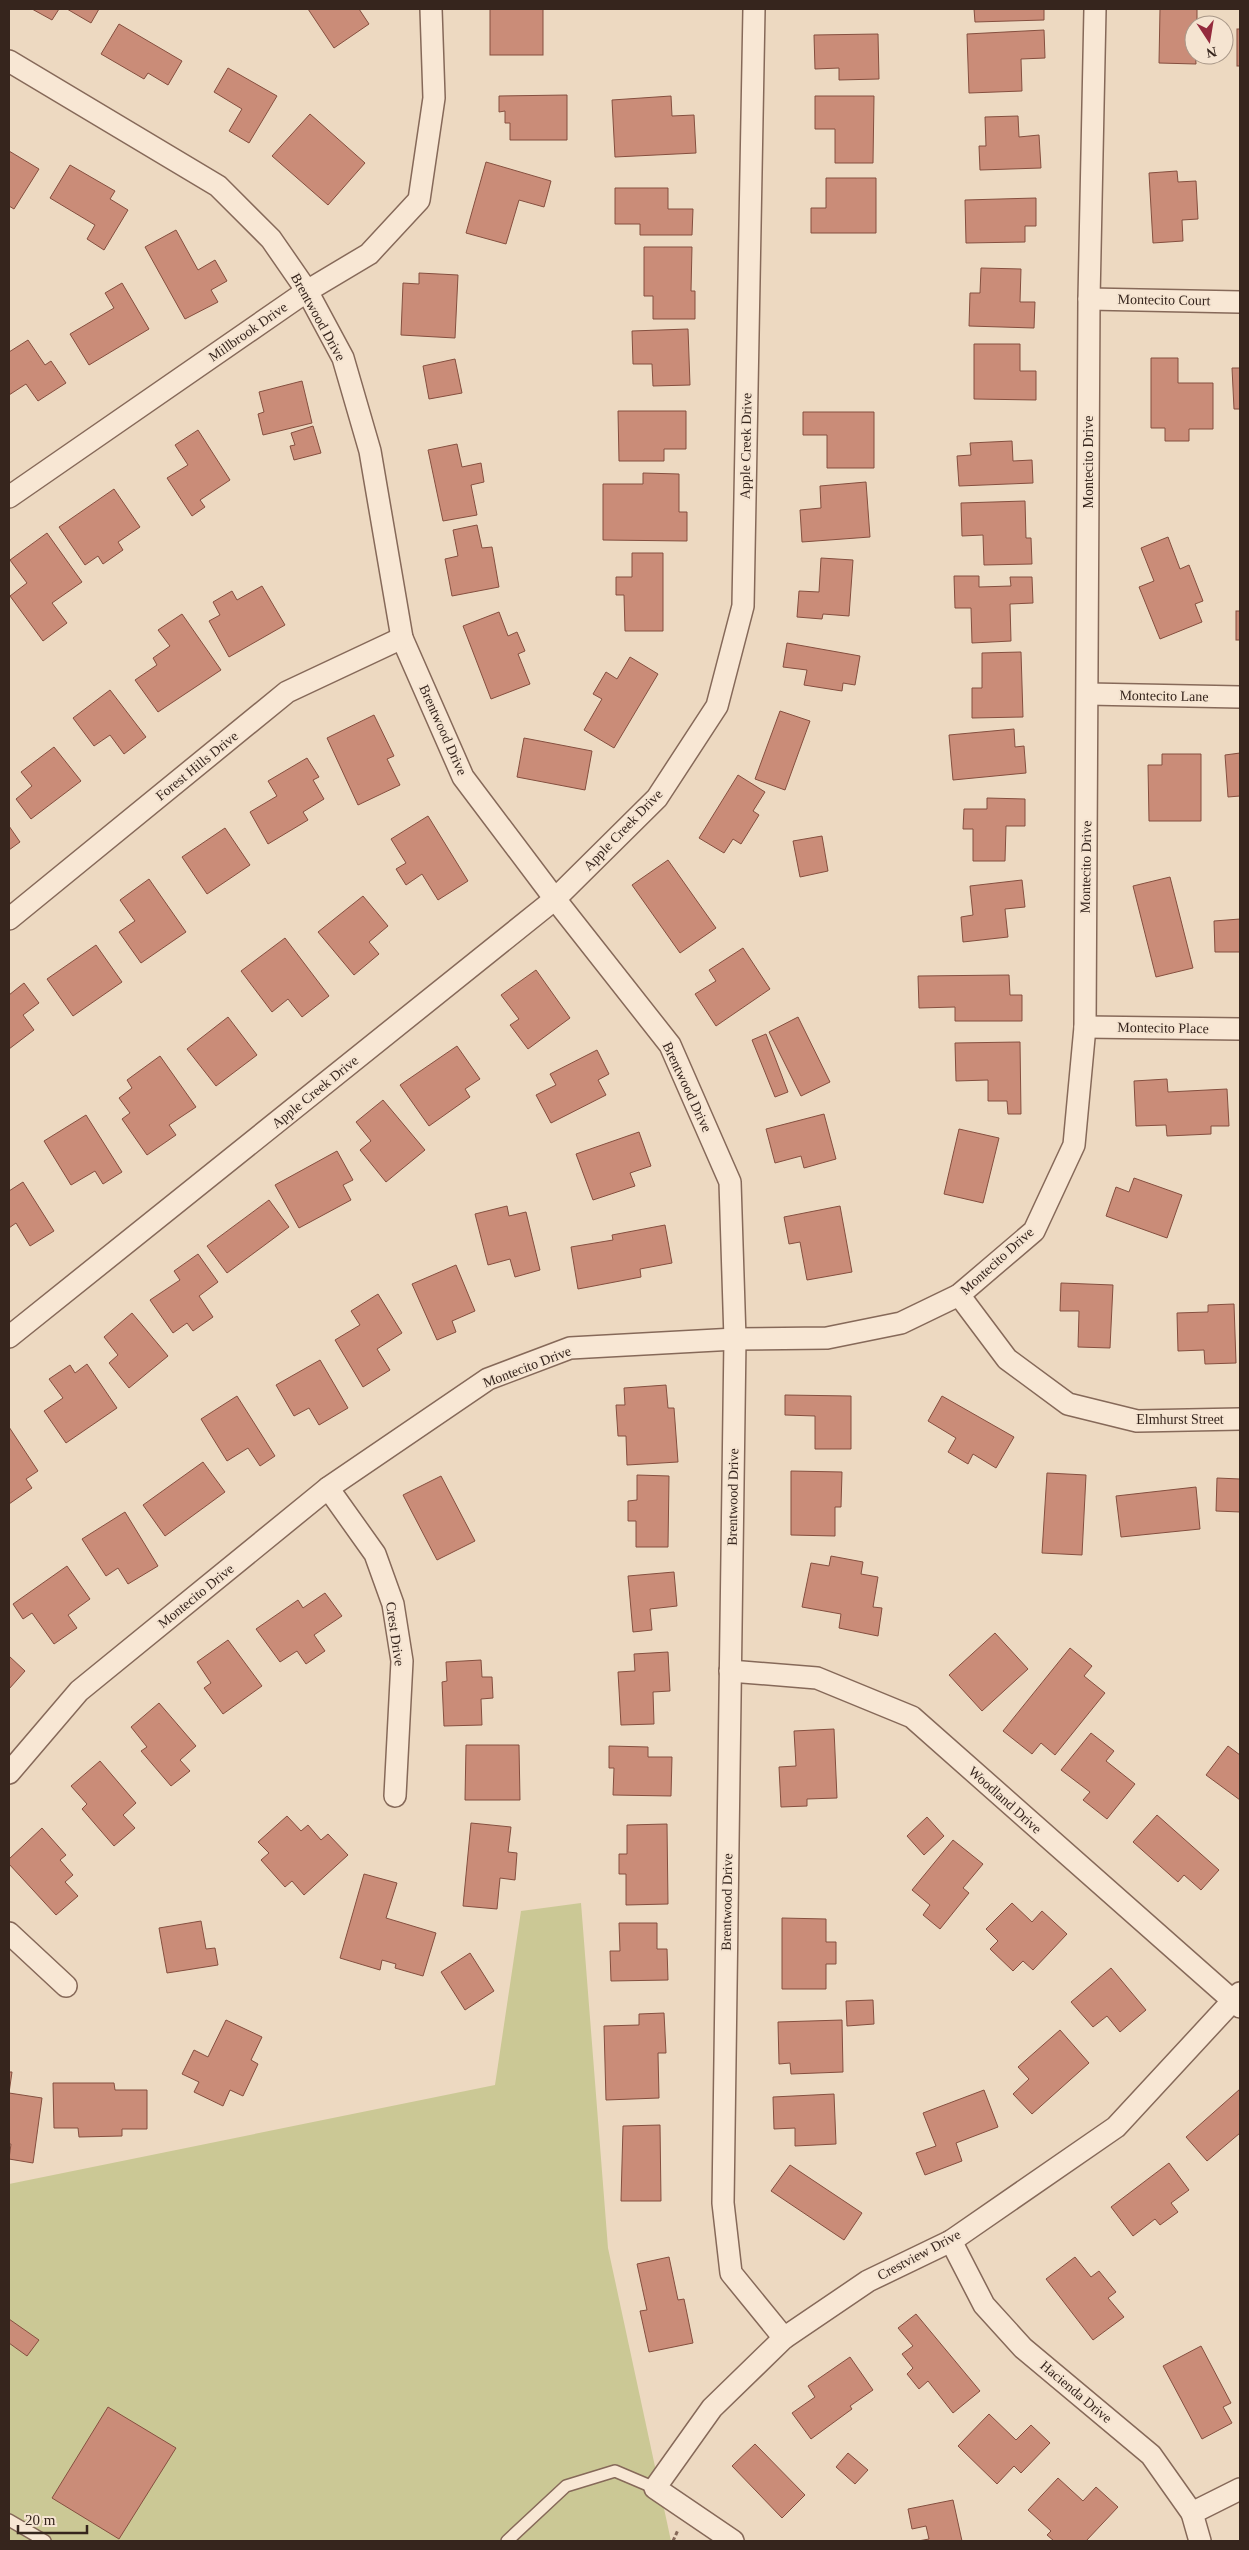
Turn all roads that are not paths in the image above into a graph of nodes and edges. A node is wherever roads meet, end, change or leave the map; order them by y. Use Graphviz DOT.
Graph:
graph roads {
  1 [pos="431,9"];
  2 [pos="754,9"];
  3 [pos="1095,9"];
  4 [pos="9,61"];
  5 [pos="307,291"];
  6 [pos="1089,299"];
  7 [pos="1240,302"];
  8 [pos="9,497"];
  9 [pos="402,638"];
  10 [pos="1088,694"];
  11 [pos="1240,697"];
  12 [pos="554,899"];
  13 [pos="9,919"];
  14 [pos="1085,1027"];
  15 [pos="1240,1029"];
  16 [pos="959,1295"];
  17 [pos="9,1337"];
  18 [pos="735,1339"];
  19 [pos="1240,1419"];
  20 [pos="328,1488"];
  21 [pos="730,1671"];
  22 [pos="9,1773"];
  23 [pos="395,1796"];
  24 [pos="9,1933"];
  25 [pos="66,1986"];
  26 [pos="1238,2001"];
  27 [pos="951,2241"];
  28 [pos="784,2338"];
  29 [pos="655,2488"];
  30 [pos="1240,2489"];
  31 [pos="1192,2513"];
  32 [pos="9,2520"];
  33 [pos="45,2541"];
  34 [pos="507,2541"];
  35 [pos="733,2541"];
  36 [pos="1200,2541"];
  1 -- 5 [label="street, Millbrook Drive"];
  2 -- 12 [label="street, Apple Creek Drive"];
  3 -- 6 [label="street, Montecito Drive"];
  4 -- 5 [label="street, Brentwood Drive"];
  5 -- 8 [label="street, Millbrook Drive"];
  5 -- 9 [label="street, Brentwood Drive"];
  6 -- 7 [label="street, Montecito Court"];
  6 -- 10 [label="street, Montecito Drive"];
  9 -- 12 [label="street, Brentwood Drive"];
  9 -- 13 [label="street, Forest Hills Drive"];
  10 -- 11 [label="street, Montecito Lane"];
  10 -- 14 [label="street, Montecito Drive"];
  12 -- 17 [label="street, Apple Creek Drive"];
  12 -- 18 [label="street, Brentwood Drive"];
  14 -- 15 [label="street, Montecito Place"];
  14 -- 16 [label="street, Montecito Drive"];
  16 -- 18 [label="street, Montecito Drive"];
  16 -- 19 [label="street, Elmhurst Street"];
  18 -- 20 [label="street, Montecito Drive"];
  18 -- 21 [label="street, Brentwood Drive"];
  20 -- 22 [label="street, Montecito Drive"];
  20 -- 23 [label="street, Crest Drive"];
  21 -- 26 [label="street, Woodland Drive"];
  21 -- 28 [label="street, Brentwood Drive"];
  24 -- 25 [label="street"];
  26 -- 27 [label="street, Crestview Drive"];
  27 -- 28 [label="street, Crestview Drive"];
  27 -- 31 [label="street, Hacienda Drive"];
  28 -- 29 [label="street, Crestview Drive"];
  29 -- 34 [label="lane"];
  29 -- 35 [label="street"];
  30 -- 31 [label="street"];
  31 -- 36 [label="street, Hacienda Drive"];
  32 -- 33 [label="lane"];
}
